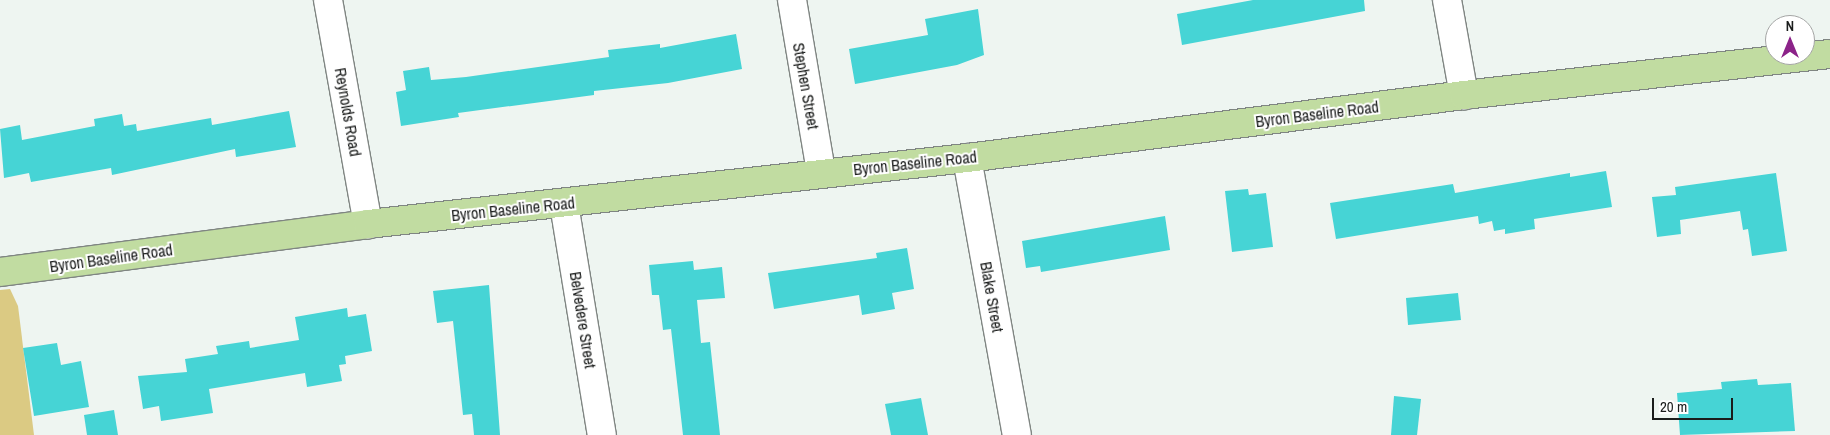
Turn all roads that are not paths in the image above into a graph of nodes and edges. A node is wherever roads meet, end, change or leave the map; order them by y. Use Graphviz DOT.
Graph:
graph roads {
  1 [pos="328,0"];
  2 [pos="792,0"];
  3 [pos="1447,0"];
  4 [pos="1830,54"];
  5 [pos="1464,95"];
  6 [pos="967,158"];
  7 [pos="821,172"];
  8 [pos="564,204"];
  9 [pos="368,224"];
  10 [pos="0,272"];
  11 [pos="602,435"];
  12 [pos="1016,435"];
  1 -- 9 [label="street, Reynolds Road"];
  2 -- 7 [label="street, Stephen Street"];
  3 -- 5 [label="street"];
  4 -- 5 [label="main road, Byron Baseline Road"];
  5 -- 6 [label="main road, Byron Baseline Road"];
  6 -- 7 [label="main road, Byron Baseline Road"];
  6 -- 12 [label="street, Blake Street"];
  7 -- 8 [label="main road, Byron Baseline Road"];
  8 -- 9 [label="main road, Byron Baseline Road"];
  8 -- 11 [label="street, Belvedere Street"];
  9 -- 10 [label="main road, Byron Baseline Road"];
}
